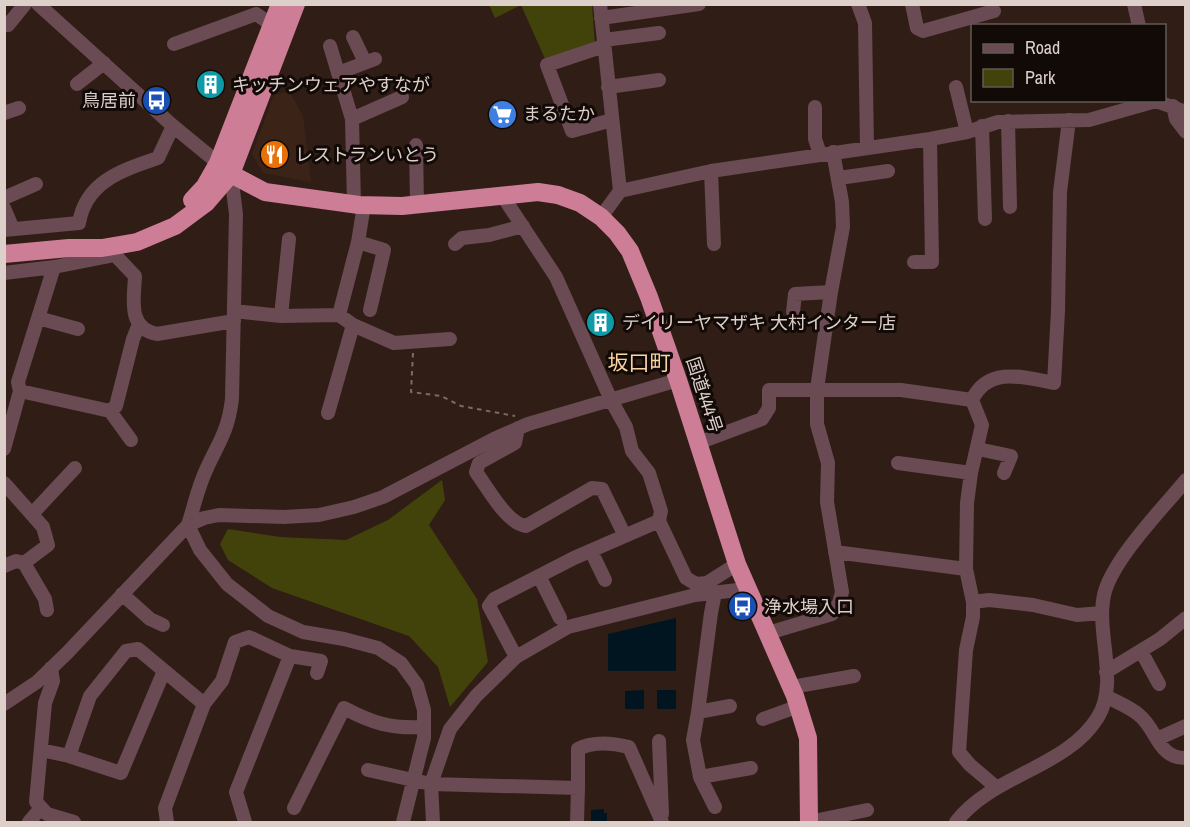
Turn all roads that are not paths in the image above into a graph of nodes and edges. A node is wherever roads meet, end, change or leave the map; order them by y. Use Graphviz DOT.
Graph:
graph roads {
  1 [pos="25,4"];
  2 [pos="38,4"];
  3 [pos="280,4"];
  4 [pos="296,4"];
  5 [pos="699,4"];
  6 [pos="858,4"];
  7 [pos="912,4"];
  8 [pos="1134,4"];
  9 [pos="600,11"];
  10 [pos="994,11"];
  11 [pos="4,24"];
  12 [pos="1139,24"];
  13 [pos="272,25"];
  14 [pos="659,33"];
  15 [pos="354,37"];
  16 [pos="604,43"];
  17 [pos="174,44"];
  18 [pos="330,46"];
  19 [pos="104,63"];
  20 [pos="339,73"];
  21 [pos="659,80"];
  22 [pos="77,84"];
  23 [pos="608,87"];
  24 [pos="956,87"];
  25 [pos="402,97"];
  26 [pos="1153,102"];
  27 [pos="1159,102"];
  28 [pos="815,106"];
  29 [pos="19,108"];
  30 [pos="1179,109"];
  31 [pos="4,113"];
  32 [pos="352,118"];
  33 [pos="612,120"];
  34 [pos="1069,120"];
  35 [pos="1008,121"];
  36 [pos="173,126"];
  37 [pos="982,126"];
  38 [pos="967,132"];
  39 [pos="1185,132"];
  40 [pos="930,139"];
  41 [pos="416,146"];
  42 [pos="867,147"];
  43 [pos="826,153"];
  44 [pos="224,168"];
  45 [pos="711,171"];
  46 [pos="888,171"];
  47 [pos="838,178"];
  48 [pos="36,184"];
  49 [pos="620,191"];
  50 [pos="502,195"];
  51 [pos="4,198"];
  52 [pos="417,204"];
  53 [pos="359,205"];
  54 [pos="1010,207"];
  55 [pos="4,208"];
  56 [pos="601,217"];
  57 [pos="985,219"];
  58 [pos="523,226"];
  59 [pos="9,229"];
  60 [pos="289,239"];
  61 [pos="358,242"];
  62 [pos="455,244"];
  63 [pos="714,244"];
  64 [pos="4,246"];
  65 [pos="4,254"];
  66 [pos="914,262"];
  67 [pos="54,267"];
  68 [pos="10,272"];
  69 [pos="4,282"];
  70 [pos="831,292"];
  71 [pos="370,310"];
  72 [pos="793,312"];
  73 [pos="339,315"];
  74 [pos="234,316"];
  75 [pos="281,316"];
  76 [pos="38,318"];
  77 [pos="139,324"];
  78 [pos="353,326"];
  79 [pos="78,328"];
  80 [pos="450,339"];
  81 [pos="678,380"];
  82 [pos="817,389"];
  83 [pos="20,391"];
  84 [pos="612,400"];
  85 [pos="972,400"];
  86 [pos="110,411"];
  87 [pos="328,412"];
  88 [pos="523,426"];
  89 [pos="131,440"];
  90 [pos="698,443"];
  91 [pos="4,448"];
  92 [pos="978,449"];
  93 [pos="898,463"];
  94 [pos="75,468"];
  95 [pos="971,473"];
  96 [pos="1004,473"];
  97 [pos="1185,480"];
  98 [pos="4,483"];
  99 [pos="32,514"];
  100 [pos="659,521"];
  101 [pos="188,525"];
  102 [pos="625,536"];
  103 [pos="591,551"];
  104 [pos="835,552"];
  105 [pos="24,563"];
  106 [pos="736,564"];
  107 [pos="4,566"];
  108 [pos="966,569"];
  109 [pos="539,576"];
  110 [pos="605,580"];
  111 [pos="746,589"];
  112 [pos="715,592"];
  113 [pos="122,594"];
  114 [pos="973,602"];
  115 [pos="47,610"];
  116 [pos="1102,613"];
  117 [pos="560,618"];
  118 [pos="1185,618"];
  119 [pos="163,625"];
  120 [pos="768,633"];
  121 [pos="1141,651"];
  122 [pos="290,656"];
  123 [pos="516,657"];
  124 [pos="51,668"];
  125 [pos="164,671"];
  126 [pos="1106,672"];
  127 [pos="317,673"];
  128 [pos="855,676"];
  129 [pos="1159,684"];
  130 [pos="792,687"];
  131 [pos="1106,696"];
  132 [pos="4,704"];
  133 [pos="204,704"];
  134 [pos="730,706"];
  135 [pos="799,706"];
  136 [pos="698,712"];
  137 [pos="763,719"];
  138 [pos="1185,726"];
  139 [pos="424,727"];
  140 [pos="1157,739"];
  141 [pos="659,741"];
  142 [pos="41,750"];
  143 [pos="69,756"];
  144 [pos="1185,758"];
  145 [pos="751,768"];
  146 [pos="368,770"];
  147 [pos="700,777"];
  148 [pos="414,782"];
  149 [pos="431,784"];
  150 [pos="996,787"];
  151 [pos="578,788"];
  152 [pos="715,807"];
  153 [pos="294,808"];
  154 [pos="867,810"];
  155 [pos="33,817"];
  156 [pos="74,822"];
  157 [pos="167,822"];
  158 [pos="245,822"];
  159 [pos="404,822"];
  160 [pos="433,822"];
  161 [pos="577,822"];
  162 [pos="809,822"];
  163 [pos="956,822"];
  1 -- 11 [label="street"];
  2 -- 19 [label="street"];
  3 -- 13 [label="highway"];
  4 -- 44 [label="highway"];
  5 -- 9 [label="street"];
  6 -- 42 [label="street"];
  7 -- 10 [label="street"];
  8 -- 12 [label="street"];
  9 -- 16 [label="street"];
  13 -- 17 [label="street"];
  13 -- 44 [label="highway"];
  14 -- 16 [label="street"];
  15 -- 20 [label="street"];
  16 -- 23 [label="street"];
  16 -- 33 [label="street"];
  18 -- 20 [label="street"];
  19 -- 22 [label="street"];
  19 -- 36 [label="street"];
  20 -- 32 [label="street"];
  21 -- 23 [label="street"];
  23 -- 33 [label="street"];
  24 -- 38 [label="street"];
  25 -- 32 [label="street"];
  26 -- 34 [label="street"];
  27 -- 30 [label="street"];
  28 -- 43 [label="street"];
  29 -- 31 [label="street"];
  30 -- 39 [label="street"];
  32 -- 53 [label="street"];
  33 -- 49 [label="street"];
  34 -- 35 [label="street"];
  34 -- 85 [label="street"];
  35 -- 37 [label="street"];
  35 -- 54 [label="street"];
  36 -- 44 [label="street"];
  36 -- 59 [label="street"];
  37 -- 38 [label="street"];
  37 -- 57 [label="street"];
  38 -- 40 [label="street"];
  40 -- 42 [label="street"];
  40 -- 66 [label="street"];
  41 -- 52 [label="street"];
  42 -- 43 [label="street"];
  43 -- 45 [label="street"];
  43 -- 47 [label="street"];
  44 -- 53 [label="highway, 国道444号"];
  44 -- 64 [label="highway"];
  44 -- 65 [label="highway"];
  44 -- 74 [label="street"];
  45 -- 49 [label="street"];
  45 -- 63 [label="street"];
  46 -- 47 [label="street"];
  47 -- 70 [label="street"];
  48 -- 51 [label="street"];
  49 -- 56 [label="street"];
  50 -- 52 [label="highway, 国道444号"];
  50 -- 56 [label="highway, 国道444号"];
  50 -- 58 [label="street"];
  52 -- 53 [label="highway, 国道444号"];
  53 -- 61 [label="street"];
  55 -- 59 [label="street"];
  56 -- 81 [label="highway, 国道444号"];
  58 -- 62 [label="street"];
  58 -- 84 [label="street"];
  60 -- 75 [label="street"];
  61 -- 71 [label="street"];
  61 -- 73 [label="street"];
  67 -- 68 [label="street"];
  67 -- 76 [label="street"];
  67 -- 77 [label="street"];
  68 -- 69 [label="street"];
  70 -- 72 [label="street"];
  70 -- 82 [label="street"];
  73 -- 75 [label="street"];
  73 -- 78 [label="street"];
  74 -- 75 [label="street"];
  74 -- 77 [label="street"];
  74 -- 101 [label="street"];
  76 -- 79 [label="street"];
  76 -- 83 [label="street"];
  77 -- 86 [label="street"];
  78 -- 80 [label="street"];
  78 -- 87 [label="street"];
  81 -- 84 [label="street"];
  81 -- 90 [label="highway, 国道444号"];
  82 -- 85 [label="street"];
  82 -- 90 [label="street"];
  82 -- 104 [label="street"];
  83 -- 86 [label="street"];
  83 -- 91 [label="street"];
  84 -- 88 [label="street"];
  84 -- 100 [label="street"];
  85 -- 92 [label="street"];
  86 -- 89 [label="street"];
  88 -- 101 [label="street"];
  88 -- 102 [label="street"];
  90 -- 106 [label="highway, 国道444号"];
  92 -- 95 [label="street"];
  92 -- 96 [label="street"];
  93 -- 95 [label="street"];
  94 -- 99 [label="street"];
  95 -- 108 [label="street"];
  97 -- 116 [label="street"];
  98 -- 99 [label="street"];
  99 -- 105 [label="street"];
  100 -- 102 [label="street"];
  100 -- 106 [label="street"];
  101 -- 113 [label="street"];
  101 -- 139 [label="street"];
  102 -- 103 [label="street"];
  103 -- 109 [label="street"];
  103 -- 110 [label="street"];
  104 -- 108 [label="street"];
  104 -- 120 [label="street"];
  105 -- 107 [label="street"];
  105 -- 115 [label="street"];
  106 -- 111 [label="highway, 国道444号"];
  108 -- 114 [label="street"];
  109 -- 117 [label="street"];
  109 -- 123 [label="street"];
  111 -- 112 [label="street"];
  111 -- 120 [label="highway, 国道444号"];
  112 -- 123 [label="street"];
  112 -- 136 [label="street"];
  113 -- 119 [label="street"];
  113 -- 124 [label="street"];
  114 -- 116 [label="street"];
  114 -- 150 [label="street"];
  116 -- 126 [label="street"];
  118 -- 121 [label="street"];
  120 -- 130 [label="highway, 国道444号"];
  121 -- 126 [label="street"];
  121 -- 129 [label="street"];
  122 -- 127 [label="street"];
  122 -- 133 [label="street"];
  122 -- 158 [label="street"];
  123 -- 149 [label="street"];
  124 -- 132 [label="street"];
  124 -- 142 [label="street"];
  125 -- 133 [label="street"];
  125 -- 143 [label="street"];
  125 -- 143 [label="street"];
  126 -- 131 [label="street"];
  128 -- 130 [label="street"];
  130 -- 135 [label="highway, 国道444号"];
  131 -- 140 [label="street"];
  131 -- 150 [label="street"];
  133 -- 157 [label="street"];
  134 -- 136 [label="street"];
  135 -- 137 [label="street"];
  135 -- 162 [label="highway, 国道444号"];
  136 -- 147 [label="street"];
  138 -- 140 [label="street"];
  139 -- 148 [label="street"];
  139 -- 153 [label="street"];
  140 -- 144 [label="street"];
  141 -- 151 [label="street"];
  142 -- 143 [label="street"];
  142 -- 155 [label="street"];
  145 -- 147 [label="street"];
  146 -- 148 [label="street"];
  147 -- 152 [label="street"];
  148 -- 149 [label="street"];
  148 -- 159 [label="street"];
  149 -- 151 [label="street"];
  149 -- 160 [label="street"];
  150 -- 163 [label="street"];
  151 -- 161 [label="street"];
  154 -- 162 [label="street"];
  155 -- 156 [label="street"];
}
